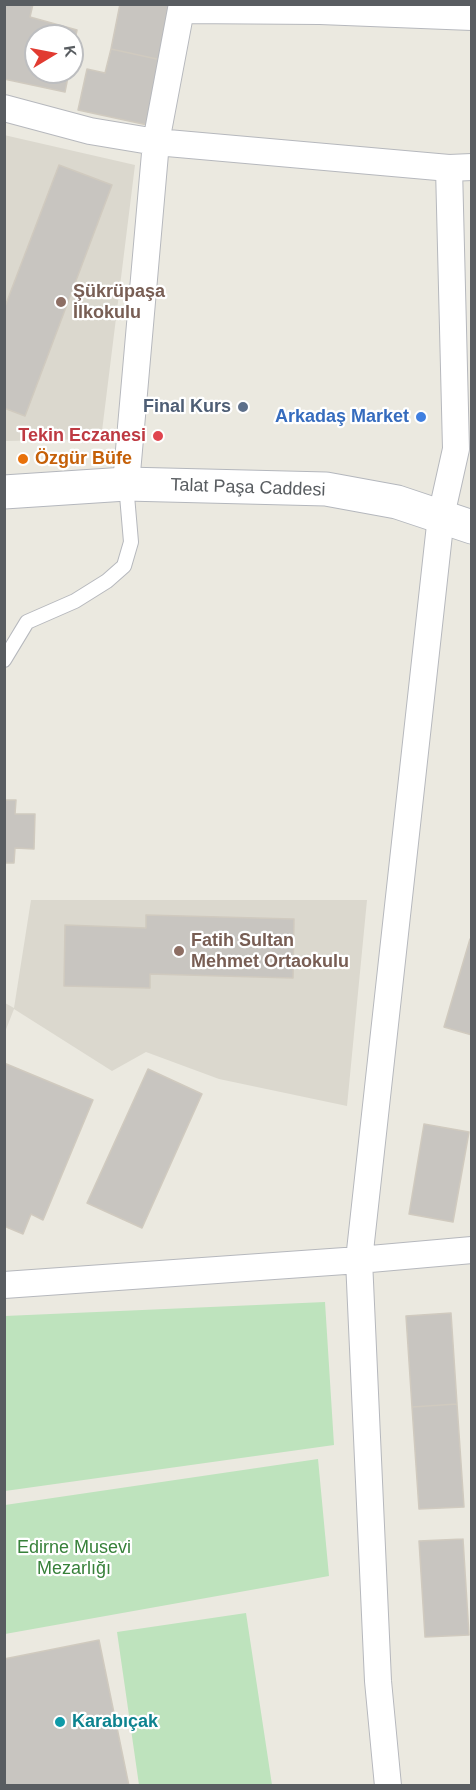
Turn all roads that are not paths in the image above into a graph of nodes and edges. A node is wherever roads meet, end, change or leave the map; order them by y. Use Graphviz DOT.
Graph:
graph roads {
  1 [pos="182,7"];
  2 [pos="471,17"];
  3 [pos="4,108"];
  4 [pos="156,142"];
  5 [pos="460,168"];
  6 [pos="464,446"];
  7 [pos="126,484"];
  8 [pos="10,490"];
  9 [pos="441,516"];
  10 [pos="471,527"];
  11 [pos="4,660"];
  12 [pos="471,1250"];
  13 [pos="359,1260"];
  14 [pos="4,1285"];
  15 [pos="388,1785"];
  1 -- 2 [label="street"];
  1 -- 4 [label="street"];
  3 -- 4 [label="street"];
  4 -- 5 [label="street"];
  4 -- 7 [label="street"];
  5 -- 6 [label="street"];
  6 -- 9 [label="street"];
  7 -- 8 [label="main road, Talat Paşa Caddesi"];
  7 -- 9 [label="main road, Talat Paşa Caddesi"];
  7 -- 11 [label="lane"];
  9 -- 10 [label="main road, Talat Paşa Caddesi"];
  9 -- 13 [label="street"];
  12 -- 13 [label="street"];
  13 -- 14 [label="street"];
  13 -- 15 [label="street"];
}
